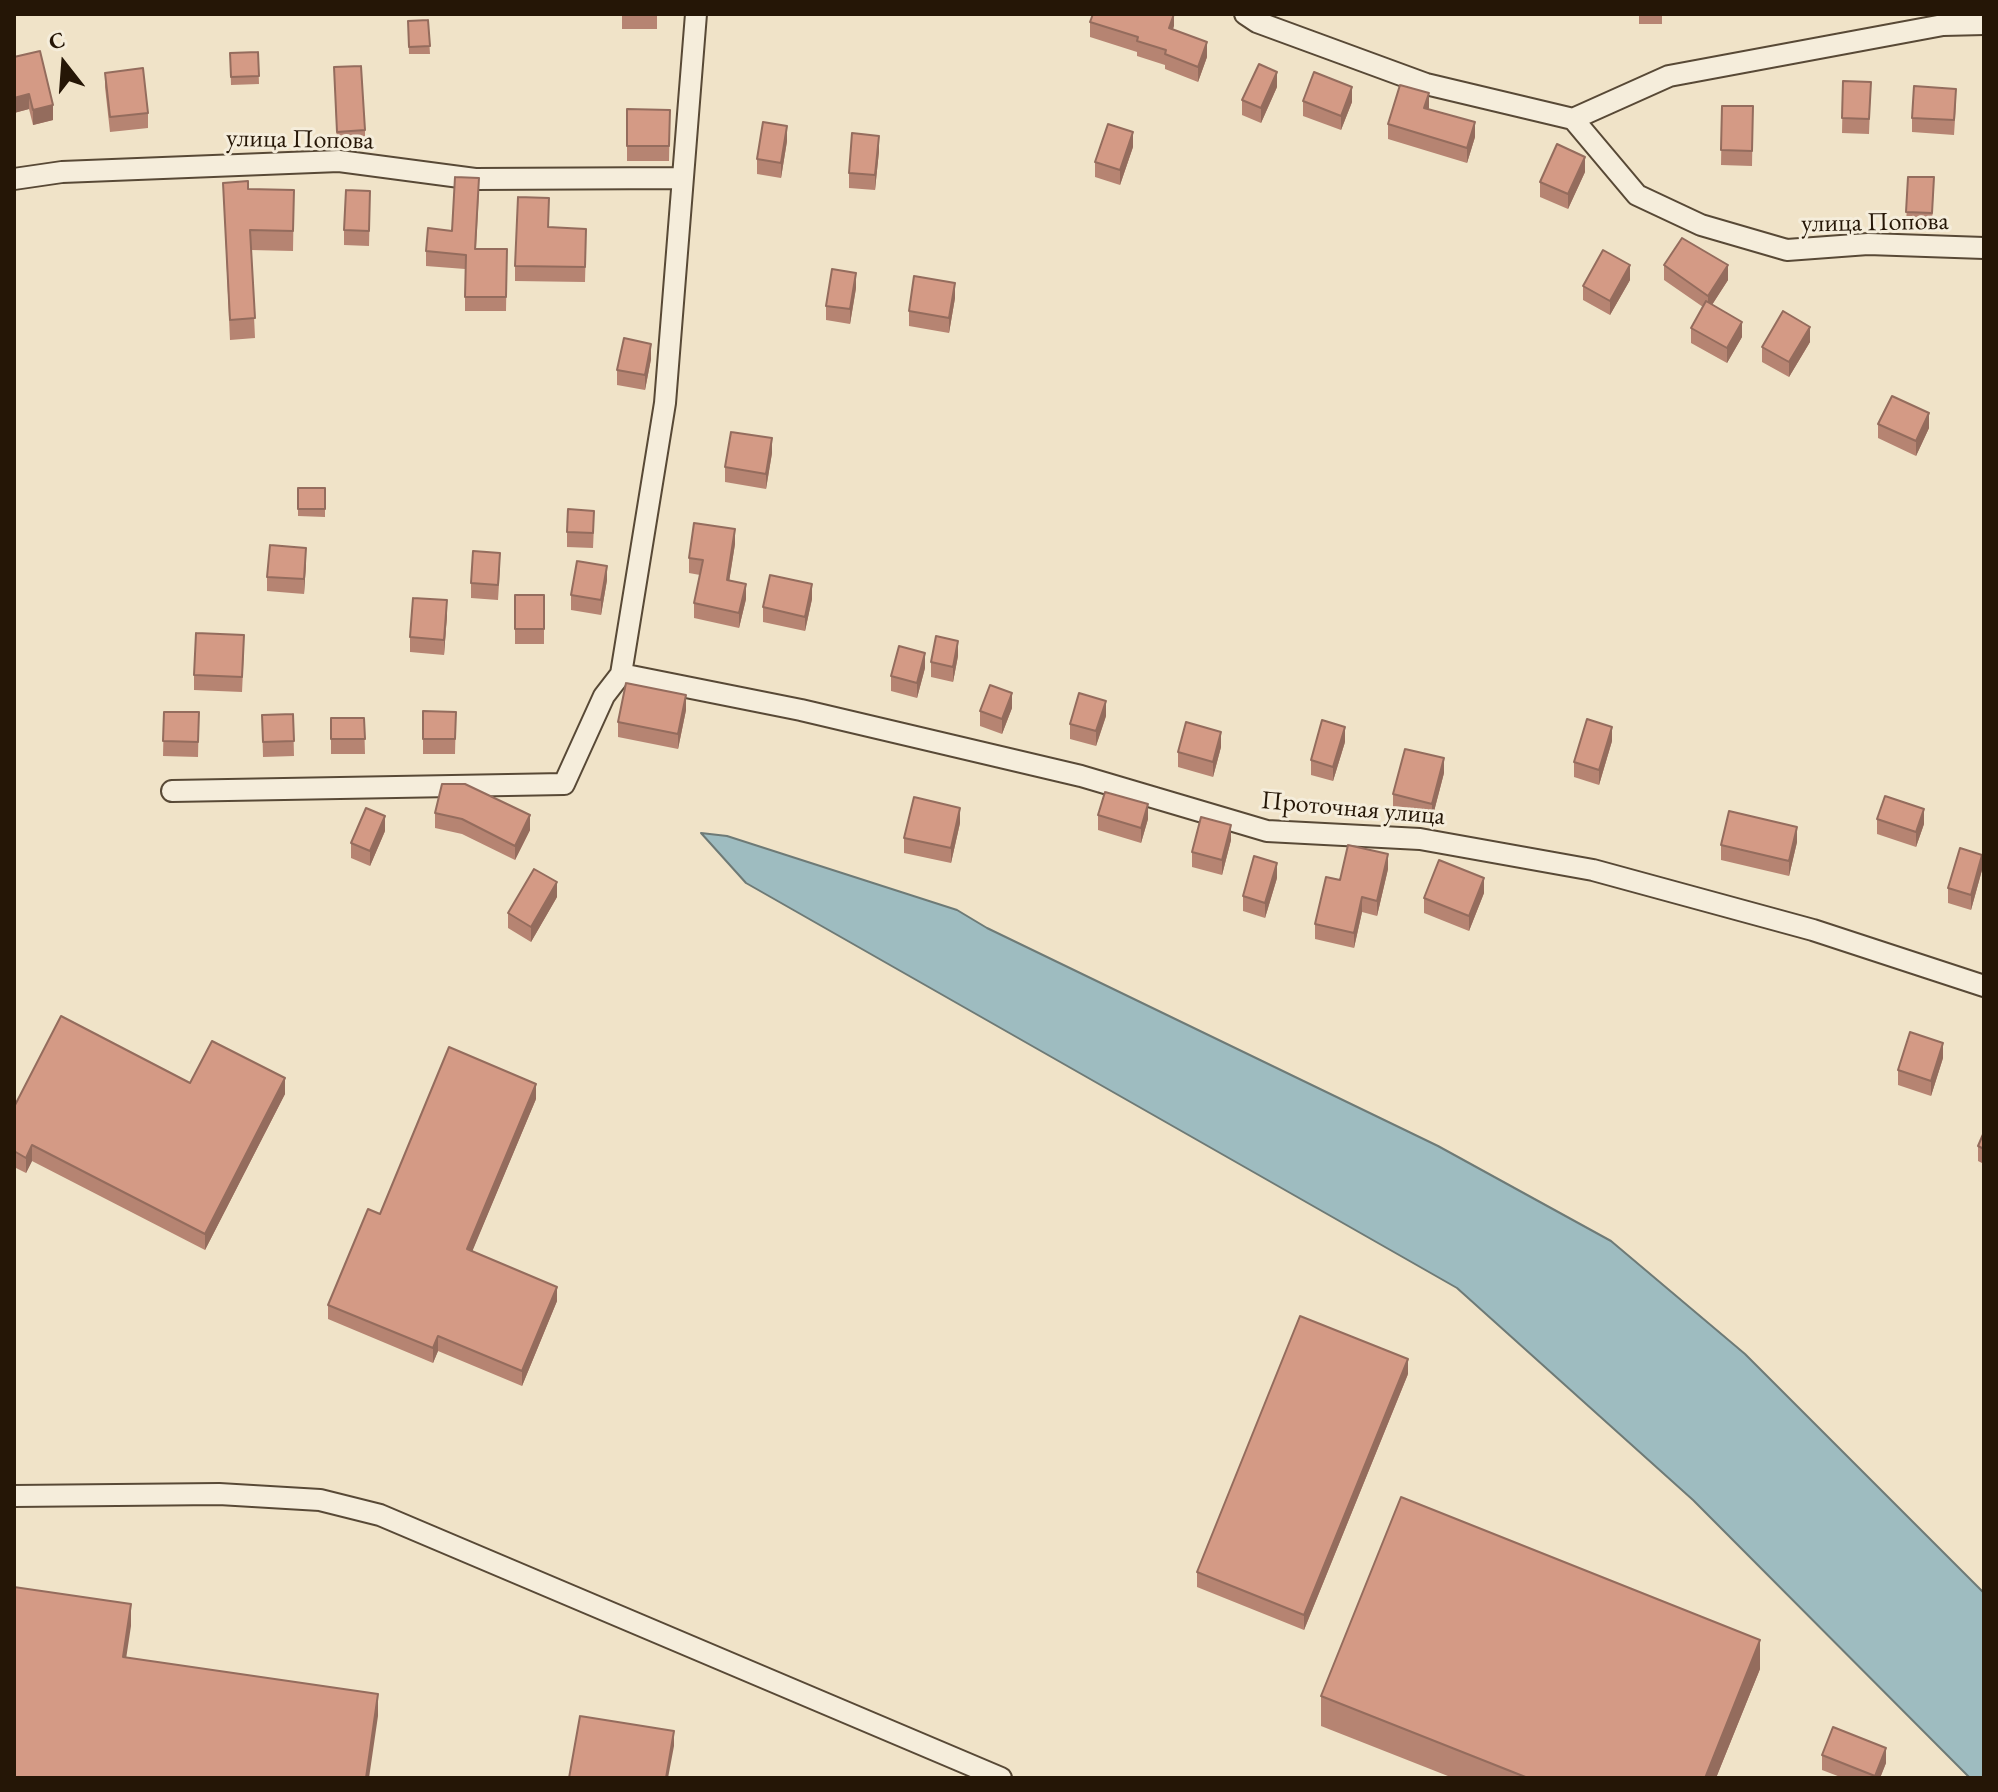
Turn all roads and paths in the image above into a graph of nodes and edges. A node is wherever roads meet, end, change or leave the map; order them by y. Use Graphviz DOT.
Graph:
graph roads {
  1 [pos="696,14"];
  2 [pos="1245,14"];
  3 [pos="1943,20"];
  4 [pos="1984,24"];
  5 [pos="1573,119"];
  6 [pos="682,178"];
  7 [pos="14,179"];
  8 [pos="1984,248"];
  9 [pos="621,674"];
  10 [pos="172,791"];
  11 [pos="1984,986"];
  12 [pos="14,1496"];
  13 [pos="1001,1778"];
  1 -- 6 [label="street"];
  2 -- 5 [label="street"];
  3 -- 4 [label="street"];
  3 -- 5 [label="street"];
  5 -- 8 [label="street, улица Попова"];
  6 -- 7 [label="street, улица Попова"];
  6 -- 9 [label="street"];
  9 -- 10 [label="street"];
  9 -- 11 [label="street, Проточная улица"];
  12 -- 13 [label="street"];
}
